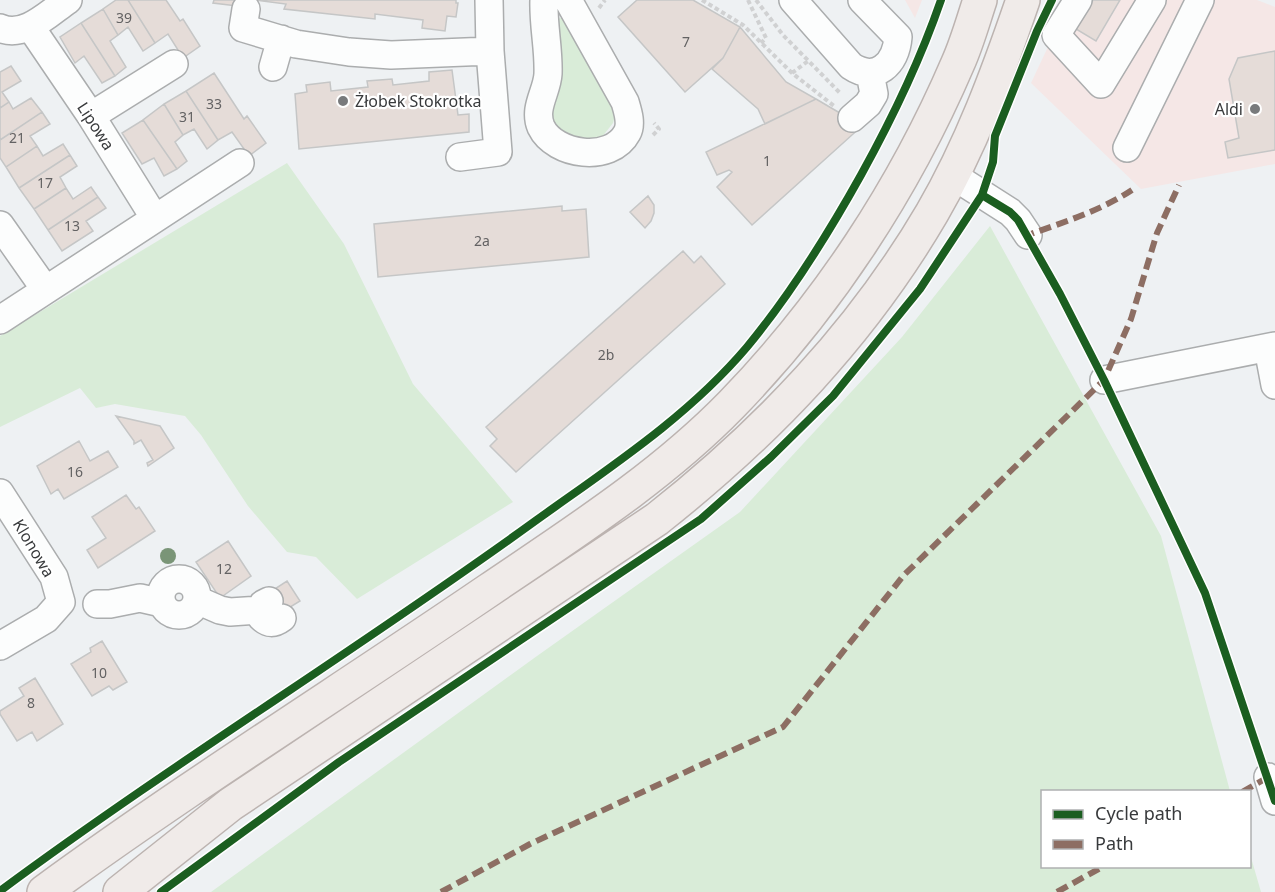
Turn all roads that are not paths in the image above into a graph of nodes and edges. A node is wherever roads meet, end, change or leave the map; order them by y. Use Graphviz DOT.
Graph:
graph roads {
  1 [pos="69,0"];
  2 [pos="489,0"];
  3 [pos="544,0"];
  4 [pos="793,0"];
  5 [pos="862,0"];
  6 [pos="980,0"];
  7 [pos="1023,0"];
  8 [pos="1078,0"];
  9 [pos="1152,0"];
  10 [pos="1200,0"];
  11 [pos="574,2"];
  12 [pos="246,9"];
  13 [pos="0,28"];
  14 [pos="36,35"];
  15 [pos="281,39"];
  16 [pos="490,51"];
  17 [pos="174,64"];
  18 [pos="273,67"];
  19 [pos="870,73"];
  20 [pos="843,112"];
  21 [pos="91,116"];
  22 [pos="1127,148"];
  23 [pos="460,156"];
  24 [pos="240,163"];
  25 [pos="952,175"];
  26 [pos="154,217"];
  27 [pos="0,225"];
  28 [pos="1028,235"];
  29 [pos="45,289"];
  30 [pos="0,320"];
  31 [pos="1271,347"];
  32 [pos="1104,380"];
  33 [pos="1275,385"];
  34 [pos="0,493"];
  35 [pos="97,604"];
  36 [pos="271,610"];
  37 [pos="0,646"];
  38 [pos="44,892"];
  39 [pos="120,892"];
  1 -- 13 [label="street"];
  2 -- 16 [label="street"];
  3 -- 11 [label="street"];
  4 -- 19 [label="street"];
  5 -- 19 [label="street"];
  6 -- 38 [label="main road"];
  7 -- 25 [label="main road"];
  8 -- 9 [label="street"];
  10 -- 22 [label="street"];
  12 -- 15 [label="street"];
  14 -- 21 [label="street, Lipowa"];
  15 -- 16 [label="street"];
  15 -- 18 [label="street"];
  16 -- 23 [label="street"];
  17 -- 21 [label="street"];
  19 -- 20 [label="street"];
  21 -- 26 [label="street, Lipowa"];
  24 -- 26 [label="street"];
  25 -- 28 [label="street"];
  25 -- 39 [label="main road"];
  26 -- 29 [label="street"];
  27 -- 29 [label="street"];
  29 -- 30 [label="street"];
  31 -- 32 [label="street"];
  31 -- 33 [label="street"];
  34 -- 37 [label="street, Klonowa"];
  35 -- 36 [label="street"];
}
